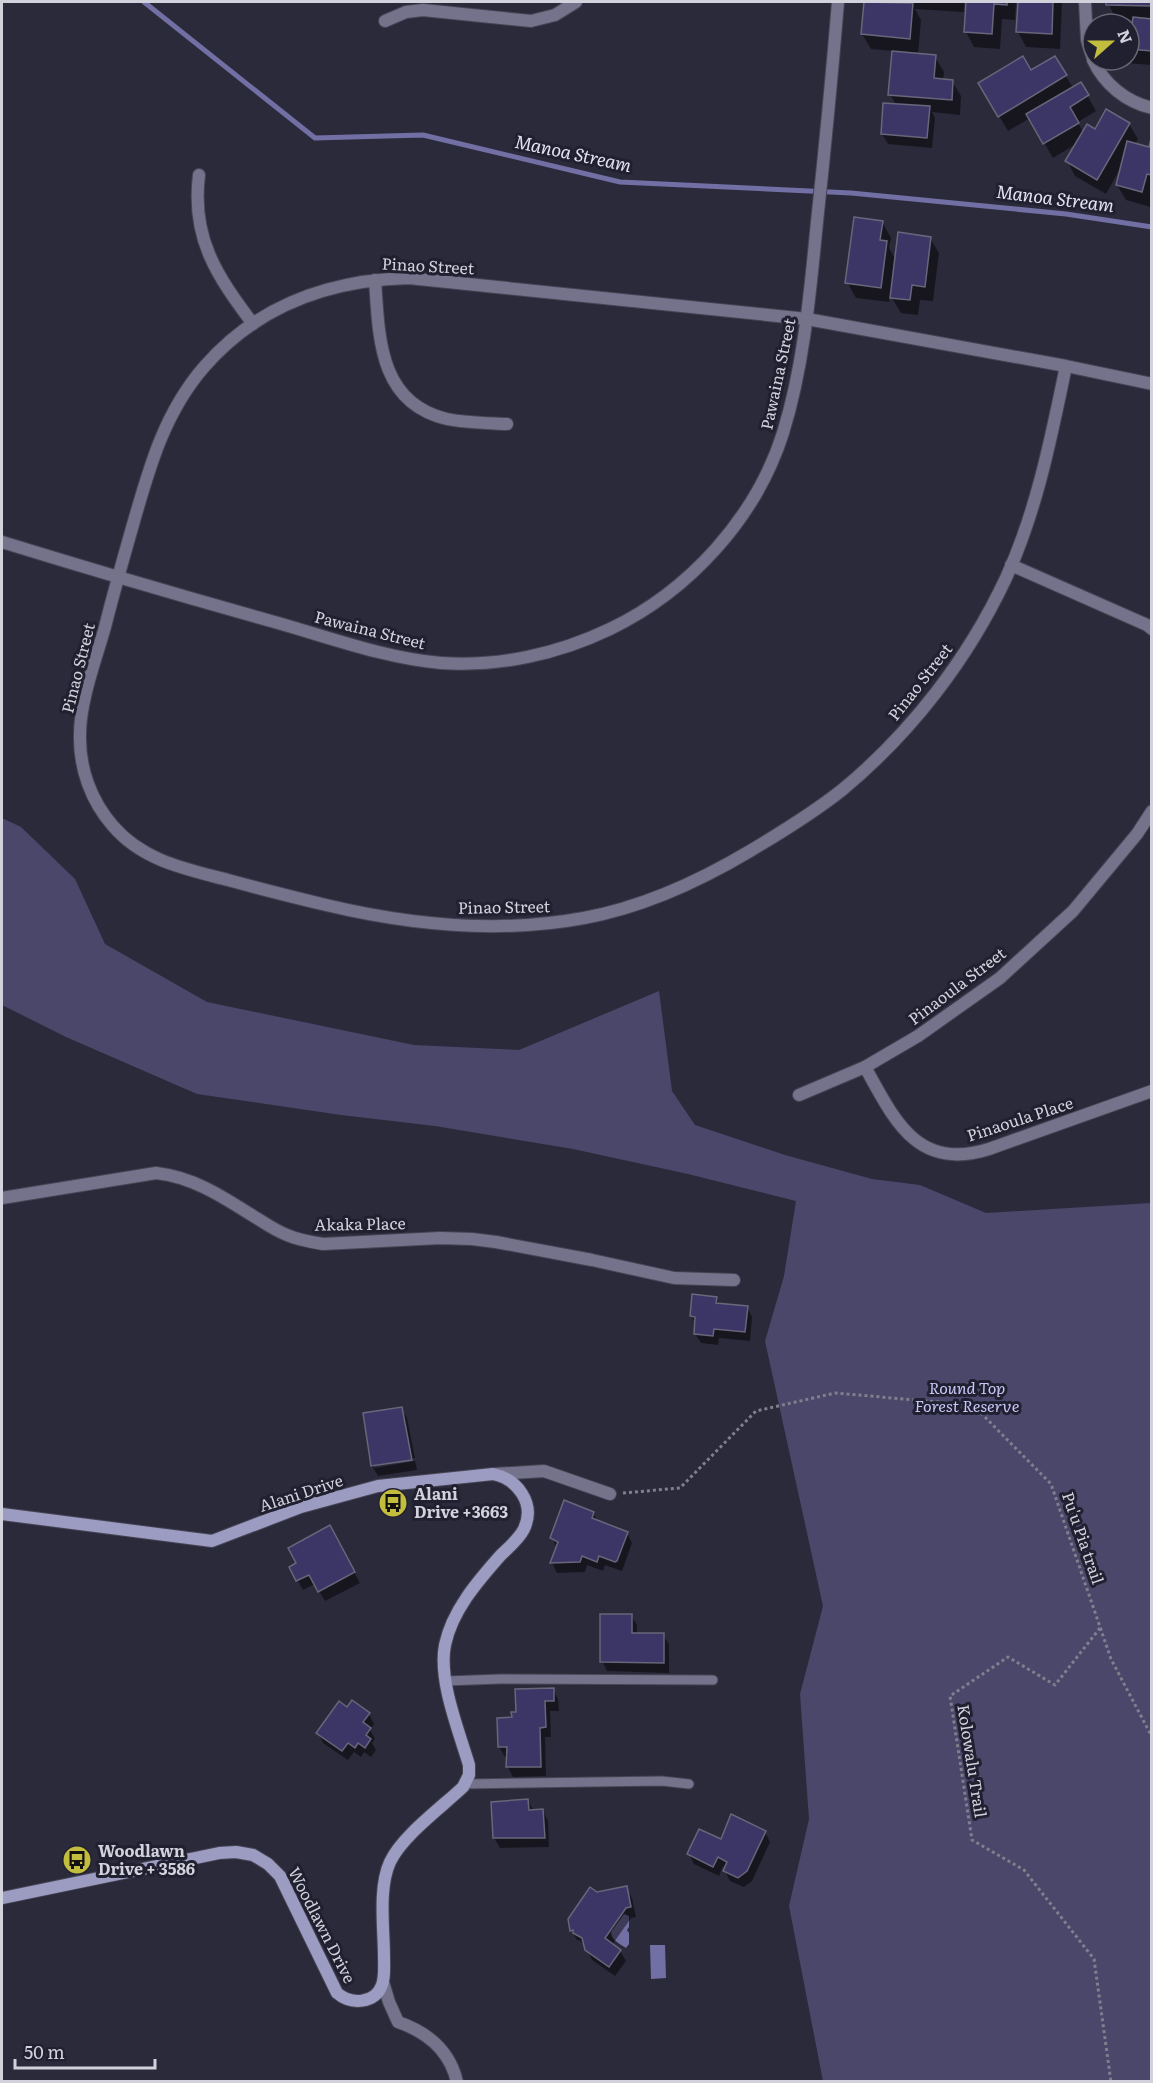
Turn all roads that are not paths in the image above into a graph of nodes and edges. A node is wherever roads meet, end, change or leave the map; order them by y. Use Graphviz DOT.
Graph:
graph roads {
  1 [pos="576,2"];
  2 [pos="838,2"];
  3 [pos="385,21"];
  4 [pos="1100,72"];
  5 [pos="1152,108"];
  6 [pos="199,175"];
  7 [pos="375,280"];
  8 [pos="807,319"];
  9 [pos="253,324"];
  10 [pos="1066,366"];
  11 [pos="1152,384"];
  12 [pos="507,424"];
  13 [pos="2,542"];
  14 [pos="1011,565"];
  15 [pos="118,578"];
  16 [pos="1152,629"];
  17 [pos="1152,811"];
  18 [pos="865,1066"];
  19 [pos="1152,1091"];
  20 [pos="799,1095"];
  21 [pos="2,1198"];
  22 [pos="734,1280"];
  23 [pos="493,1474"];
  24 [pos="610,1494"];
  25 [pos="2,1514"];
  26 [pos="712,1680"];
  27 [pos="446,1682"];
  28 [pos="465,1784"];
  29 [pos="689,1784"];
  30 [pos="2,1898"];
  31 [pos="384,1982"];
  32 [pos="457,2082"];
  1 -- 3 [label="street"];
  2 -- 8 [label="street, Pawaina Street"];
  4 -- 5 [label="street"];
  6 -- 9 [label="street"];
  7 -- 8 [label="street, Pinao Street"];
  7 -- 9 [label="street, Pinao Street"];
  7 -- 12 [label="street"];
  8 -- 10 [label="street, Pinao Street"];
  8 -- 15 [label="street, Pawaina Street"];
  9 -- 15 [label="street, Pinao Street"];
  10 -- 11 [label="street, Pinao Street"];
  10 -- 14 [label="street, Pinao Street"];
  13 -- 15 [label="street, Pawaina Street"];
  14 -- 15 [label="street, Pinao Street"];
  14 -- 16 [label="street"];
  17 -- 18 [label="street, Pinaoula Street"];
  18 -- 19 [label="street, Pinaoula Place"];
  18 -- 20 [label="street, Pinaoula Street"];
  21 -- 22 [label="street, Akaka Place"];
  23 -- 24 [label="street, Alani Drive"];
  23 -- 25 [label="street, Alani Drive"];
  23 -- 27 [label="street"];
  26 -- 27 [label="lane"];
  27 -- 28 [label="street"];
  28 -- 29 [label="lane"];
  28 -- 31 [label="street, Woodlawn Drive"];
  30 -- 31 [label="street, Woodlawn Drive"];
  31 -- 32 [label="street"];
}
